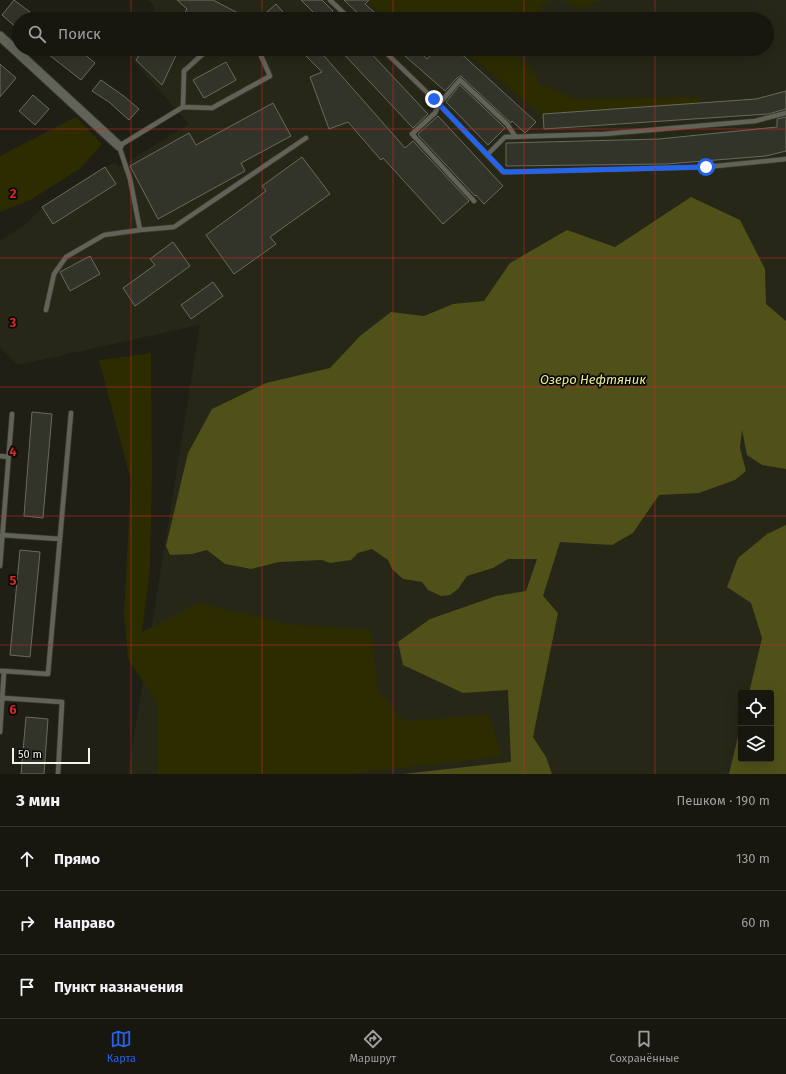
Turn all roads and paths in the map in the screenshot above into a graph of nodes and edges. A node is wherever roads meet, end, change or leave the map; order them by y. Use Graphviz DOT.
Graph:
graph roads {
  1 [pos="330,0"];
  2 [pos="343,12"];
  3 [pos="0,36"];
  4 [pos="12,47"];
  5 [pos="22,56"];
  6 [pos="201,56"];
  7 [pos="261,56"];
  8 [pos="389,56"];
  9 [pos="439,104"];
  10 [pos="183,107"];
  11 [pos="786,113"];
  12 [pos="515,136"];
  13 [pos="306,138"];
  14 [pos="119,146"];
  15 [pos="487,155"];
  16 [pos="786,159"];
  17 [pos="474,201"];
  18 [pos="140,230"];
  19 [pos="46,310"];
  20 [pos="12,414"];
  21 [pos="71,414"];
  22 [pos="0,456"];
  23 [pos="8,457"];
  24 [pos="2,535"];
  25 [pos="60,539"];
  26 [pos="0,566"];
  27 [pos="2,671"];
  28 [pos="3,698"];
  29 [pos="0,732"];
  30 [pos="58,774"];
  1 -- 2 [label="lane"];
  3 -- 4 [label="street"];
  5 -- 14 [label="street"];
  6 -- 10 [label="lane"];
  7 -- 10 [label="lane"];
  8 -- 9 [label="lane"];
  9 -- 12 [label="lane"];
  9 -- 15 [label="lane"];
  9 -- 17 [label="lane"];
  10 -- 14 [label="lane"];
  11 -- 12 [label="lane"];
  12 -- 15 [label="lane"];
  13 -- 18 [label="lane"];
  14 -- 18 [label="lane"];
  15 -- 16 [label="lane"];
  18 -- 19 [label="lane"];
  20 -- 23 [label="lane"];
  21 -- 25 [label="lane"];
  22 -- 23 [label="lane"];
  23 -- 24 [label="lane"];
  24 -- 25 [label="lane"];
  24 -- 26 [label="lane"];
  25 -- 27 [label="lane"];
  27 -- 28 [label="lane"];
  28 -- 29 [label="lane"];
  28 -- 30 [label="lane"];
}
